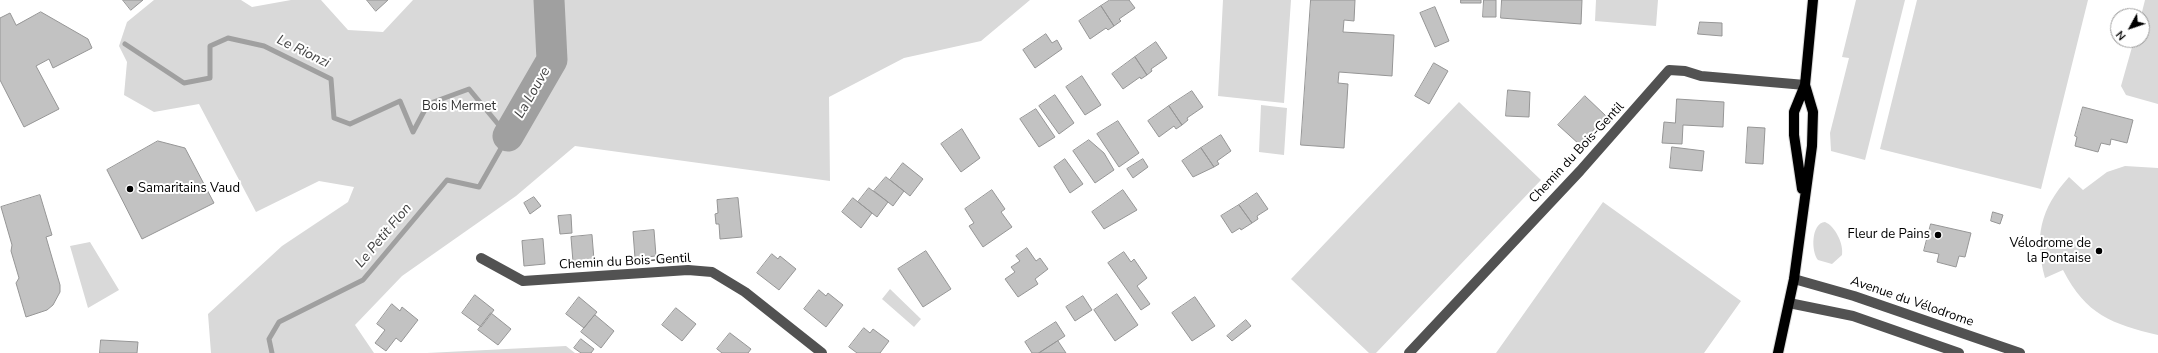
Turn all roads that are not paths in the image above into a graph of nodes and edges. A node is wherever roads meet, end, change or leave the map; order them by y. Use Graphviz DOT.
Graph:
graph roads {
  1 [pos="1813,0"];
  2 [pos="1805,85"];
  3 [pos="1803,199"];
  4 [pos="482,258"];
  5 [pos="1794,279"];
  6 [pos="1789,303"];
  7 [pos="822,353"];
  8 [pos="1409,353"];
  9 [pos="1778,353"];
  10 [pos="1959,353"];
  11 [pos="2020,353"];
  1 -- 2 [label="main road"];
  2 -- 3 [label="main road"];
  2 -- 3 [label="main road"];
  2 -- 8 [label="street, Chemin du Bois-Gentil"];
  3 -- 5 [label="main road"];
  4 -- 7 [label="street, Chemin du Bois-Gentil"];
  5 -- 6 [label="main road"];
  5 -- 11 [label="street, Avenue du Vélodrome"];
  6 -- 9 [label="main road"];
  6 -- 10 [label="street"];
}
